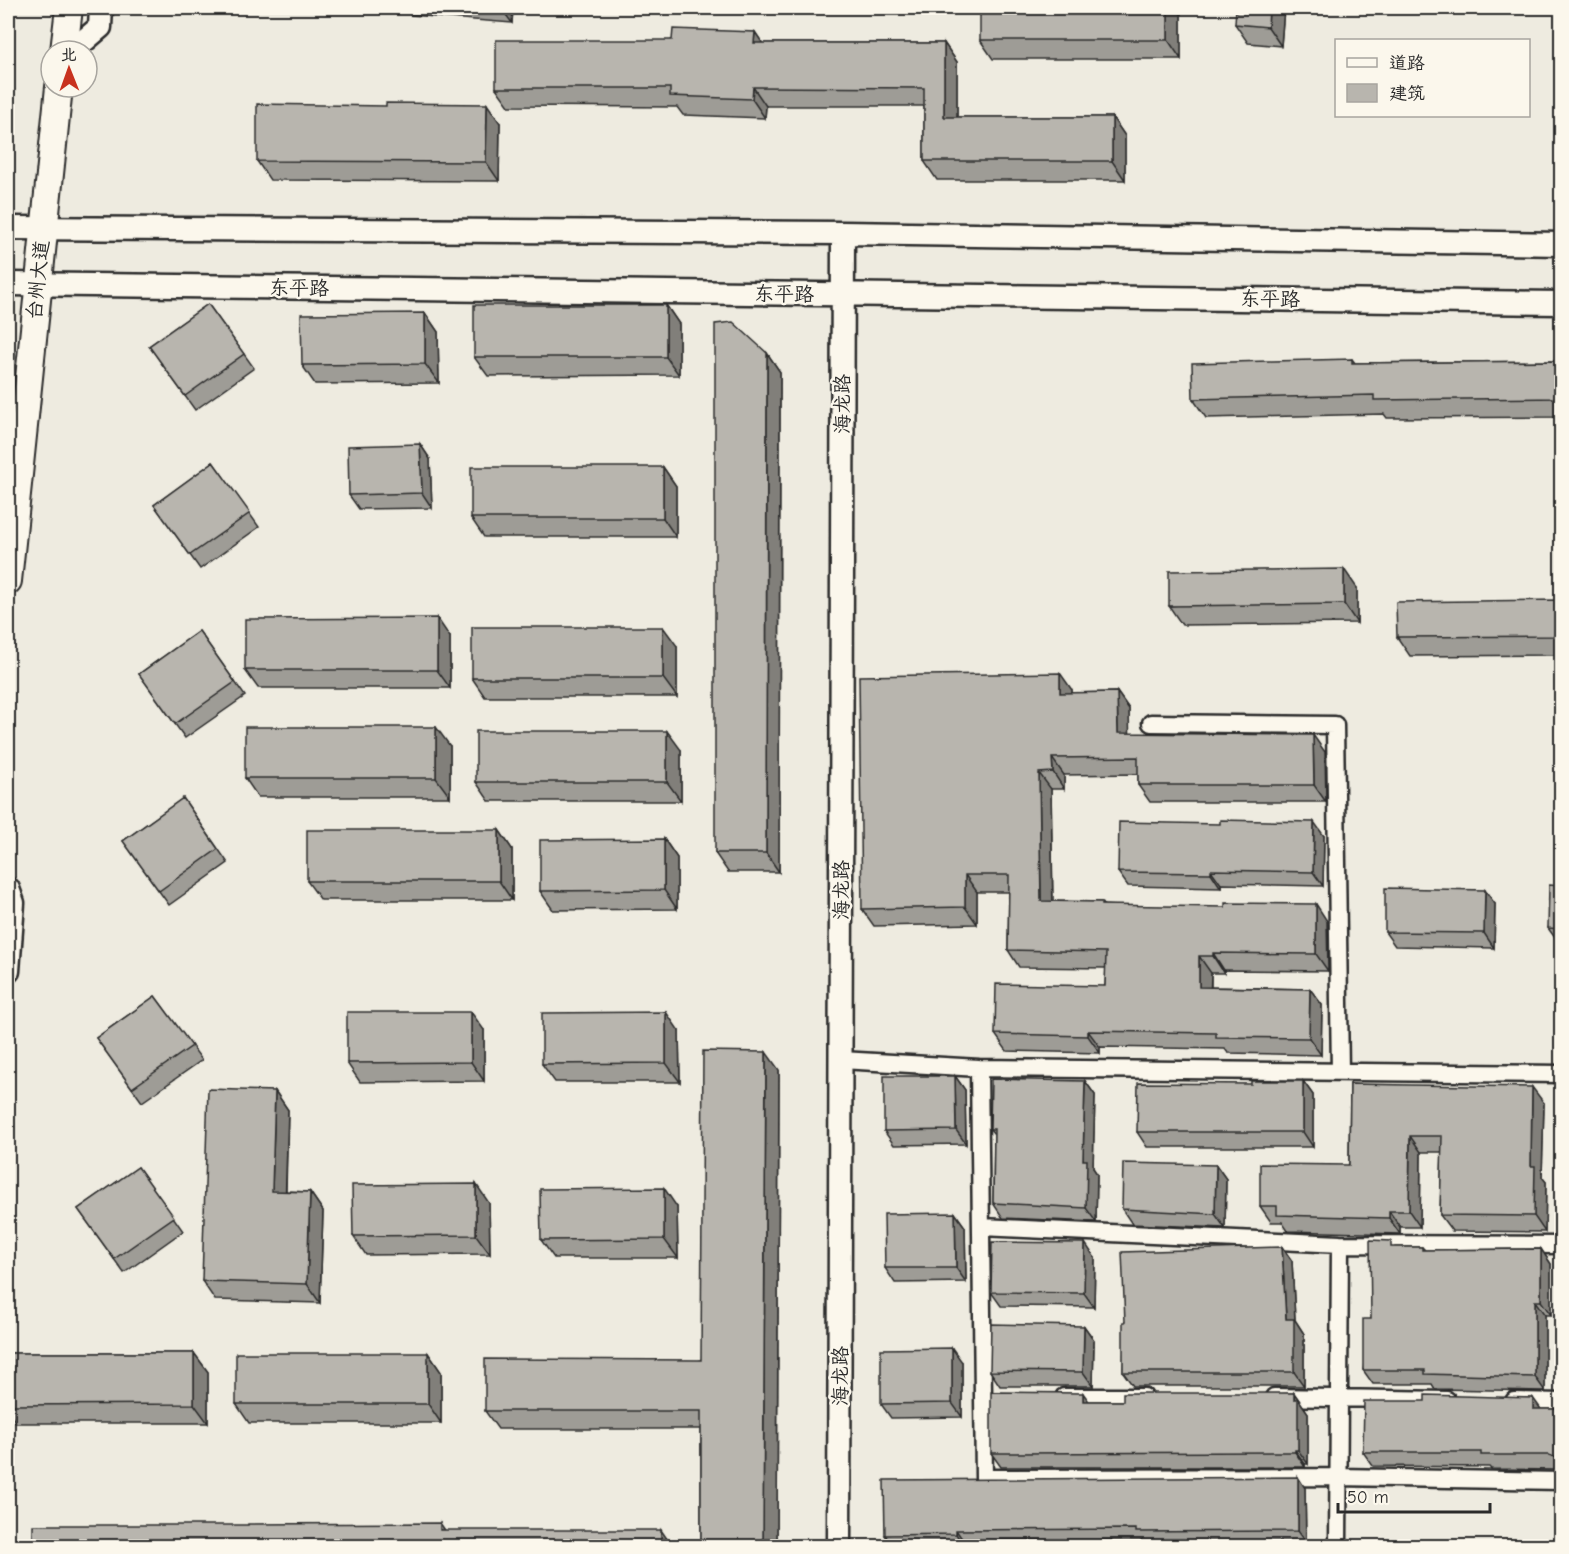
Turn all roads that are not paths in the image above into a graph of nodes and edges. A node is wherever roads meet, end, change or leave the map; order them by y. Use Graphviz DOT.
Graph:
graph roads {
  1 [pos="69,8"];
  2 [pos="101,8"];
  3 [pos="65,39"];
  4 [pos="86,39"];
  5 [pos="58,99"];
  6 [pos="8,228"];
  7 [pos="43,228"];
  8 [pos="843,233"];
  9 [pos="1562,244"];
  10 [pos="8,284"];
  11 [pos="38,285"];
  12 [pos="843,294"];
  13 [pos="1562,303"];
  14 [pos="8,581"];
  15 [pos="1151,723"];
  16 [pos="8,889"];
  17 [pos="8,971"];
  18 [pos="841,1060"];
  19 [pos="980,1068"];
  20 [pos="1340,1072"];
  21 [pos="1562,1074"];
  22 [pos="981,1227"];
  23 [pos="1340,1244"];
  24 [pos="1562,1245"];
  25 [pos="1042,1396"];
  26 [pos="1161,1397"];
  27 [pos="1256,1397"];
  28 [pos="1339,1397"];
  29 [pos="1468,1400"];
  30 [pos="1503,1401"];
  31 [pos="1562,1402"];
  32 [pos="1339,1477"];
  33 [pos="1562,1481"];
  34 [pos="839,1546"];
  35 [pos="1338,1546"];
  1 -- 3 [label="main road"];
  2 -- 4 [label="main road"];
  5 -- 7 [label="main road, 台州大道"];
  6 -- 7 [label="main road"];
  7 -- 8 [label="main road"];
  7 -- 11 [label="main road, 台州大道"];
  8 -- 9 [label="main road"];
  8 -- 12 [label="main road, 海龙路"];
  10 -- 11 [label="main road, 东平路"];
  11 -- 12 [label="main road, 东平路"];
  11 -- 14 [label="main road, 台州大道"];
  12 -- 13 [label="main road, 东平路"];
  12 -- 18 [label="main road, 海龙路"];
  15 -- 20 [label="street"];
  16 -- 17 [label="main road"];
  18 -- 19 [label="street"];
  18 -- 34 [label="main road, 海龙路"];
  19 -- 20 [label="street"];
  19 -- 22 [label="street"];
  20 -- 21 [label="street"];
  22 -- 23 [label="street"];
  22 -- 32 [label="street"];
  23 -- 24 [label="street"];
  23 -- 28 [label="street"];
  25 -- 26 [label="street"];
  27 -- 28 [label="street"];
  28 -- 29 [label="street"];
  28 -- 32 [label="street"];
  30 -- 31 [label="street"];
  32 -- 33 [label="street"];
  32 -- 35 [label="street"];
}
